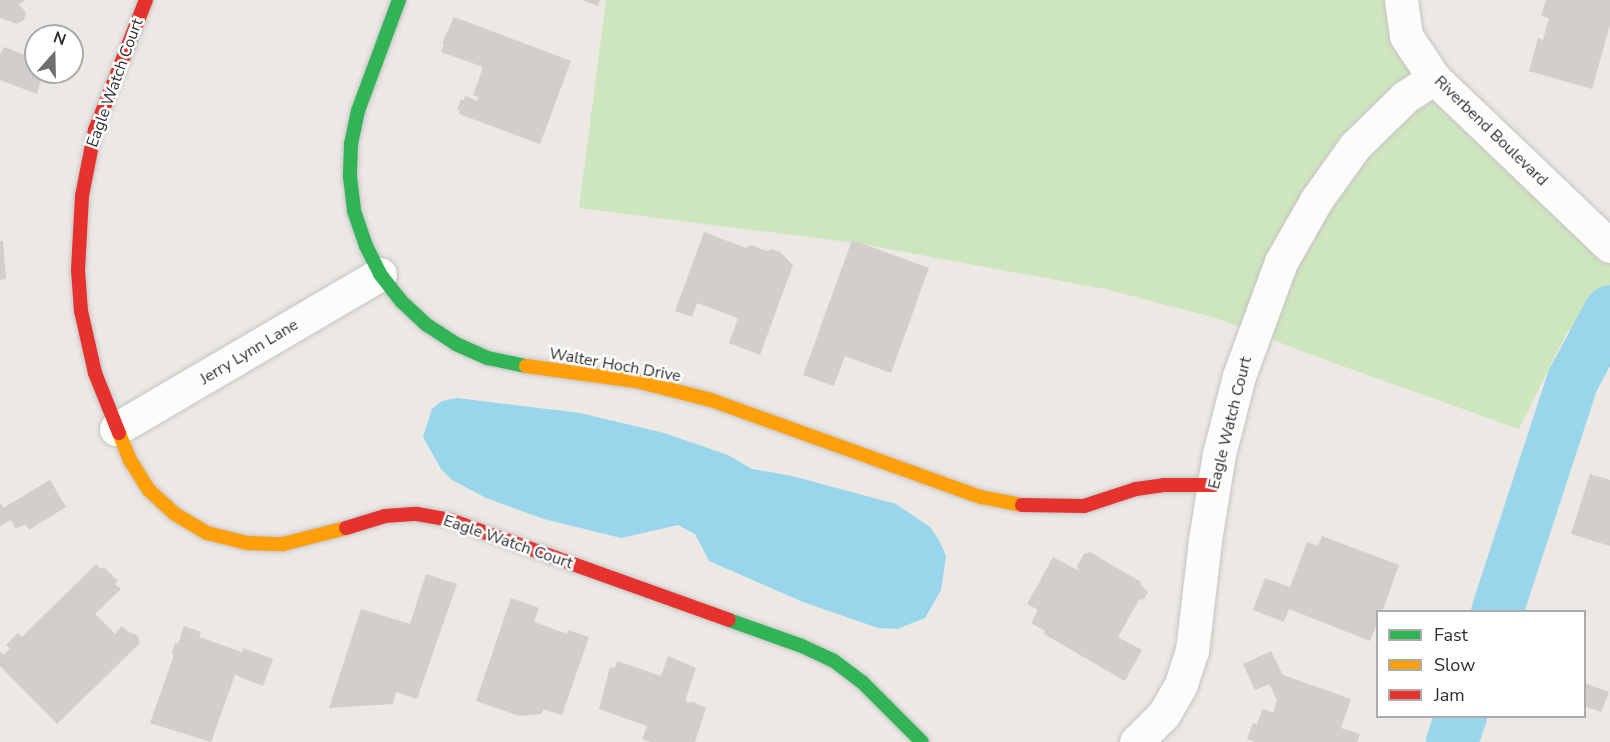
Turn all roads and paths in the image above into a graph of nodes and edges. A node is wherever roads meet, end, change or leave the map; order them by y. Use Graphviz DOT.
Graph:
graph roads {
  1 [pos="146,0"];
  2 [pos="399,0"];
  3 [pos="1401,0"];
  4 [pos="1434,78"];
  5 [pos="1610,246"];
  6 [pos="380,274"];
  7 [pos="116,429"];
  8 [pos="1214,485"];
  9 [pos="922,742"];
  10 [pos="1136,742"];
  1 -- 7 [label="street, Eagle Watch Court"];
  2 -- 6 [label="street, Walter Hoch Drive"];
  3 -- 4 [label="street, Riverbend Boulevard"];
  4 -- 5 [label="street, Riverbend Boulevard"];
  4 -- 8 [label="street, Eagle Watch Court"];
  6 -- 7 [label="street, Jerry Lynn Lane"];
  6 -- 8 [label="street, Walter Hoch Drive"];
  7 -- 9 [label="street, Eagle Watch Court"];
  8 -- 10 [label="street, Eagle Watch Court"];
}
